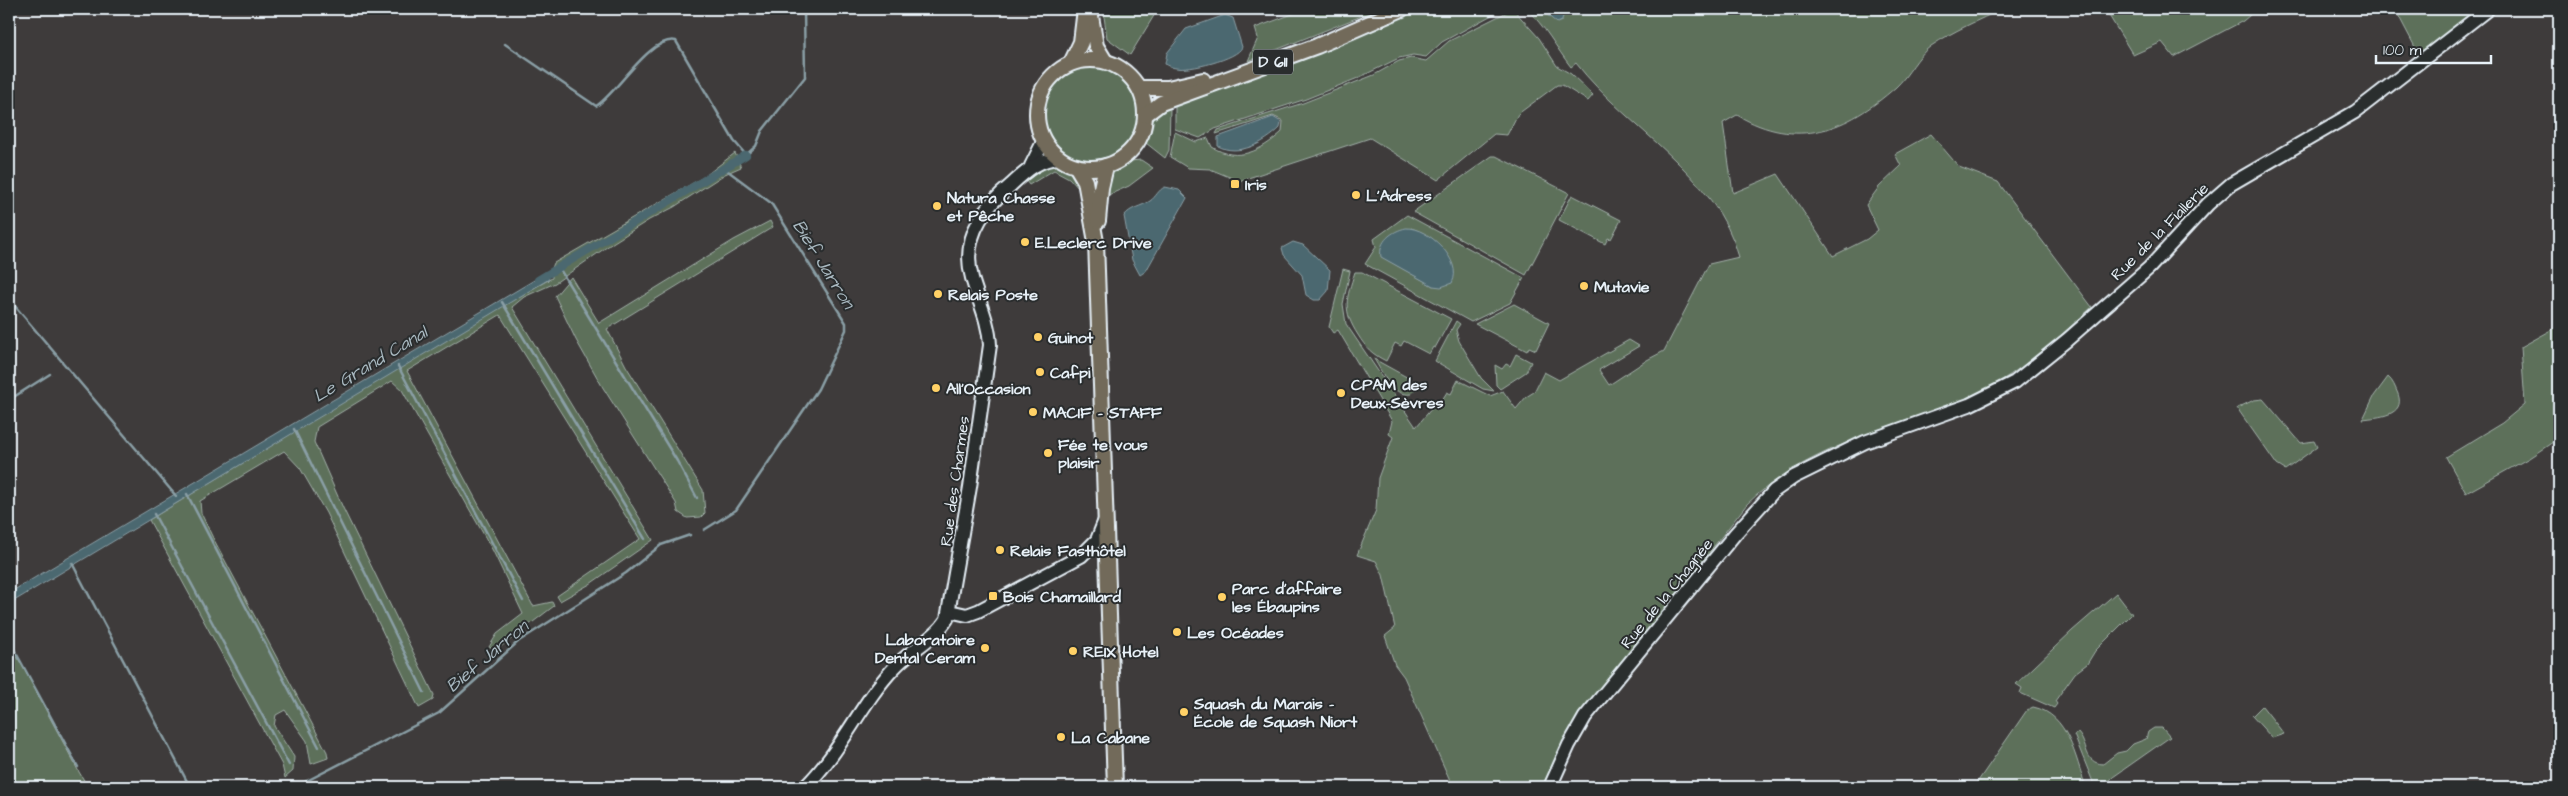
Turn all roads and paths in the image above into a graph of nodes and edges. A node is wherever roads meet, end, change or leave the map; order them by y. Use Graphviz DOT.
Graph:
graph roads {
  1 [pos="1085,9"];
  2 [pos="1090,9"];
  3 [pos="1390,9"];
  4 [pos="1402,9"];
  5 [pos="2488,9"];
  6 [pos="1104,61"];
  7 [pos="1071,64"];
  8 [pos="1139,88"];
  9 [pos="1145,115"];
  10 [pos="1044,140"];
  11 [pos="1060,158"];
  12 [pos="1076,166"];
  13 [pos="1106,166"];
  14 [pos="1028,171"];
  15 [pos="1096,242"];
  16 [pos="1843,452"];
  17 [pos="1105,520"];
  18 [pos="949,611"];
  19 [pos="806,787"];
  20 [pos="1114,787"];
  21 [pos="1550,787"];
  1 -- 7 [label="main road"];
  2 -- 6 [label="main road"];
  3 -- 8 [label="main road, D 611"];
  4 -- 9 [label="main road, D 611"];
  5 -- 16 [label="street, Rue de la Fiallerie"];
  6 -- 7 [label="main road"];
  6 -- 8 [label="main road"];
  7 -- 10 [label="main road"];
  8 -- 9 [label="main road"];
  9 -- 13 [label="main road"];
  10 -- 11 [label="main road"];
  10 -- 14 [label="street, Rue des Charmes"];
  11 -- 12 [label="main road"];
  11 -- 14 [label="street, Rue des Charmes"];
  12 -- 13 [label="main road"];
  12 -- 15 [label="main road"];
  13 -- 15 [label="main road"];
  14 -- 18 [label="street, Rue des Charmes"];
  15 -- 17 [label="main road"];
  16 -- 21 [label="street, Rue de la Chagnée"];
  17 -- 18 [label="street"];
  17 -- 20 [label="main road"];
  18 -- 19 [label="street, Rue des Charmes"];
}
